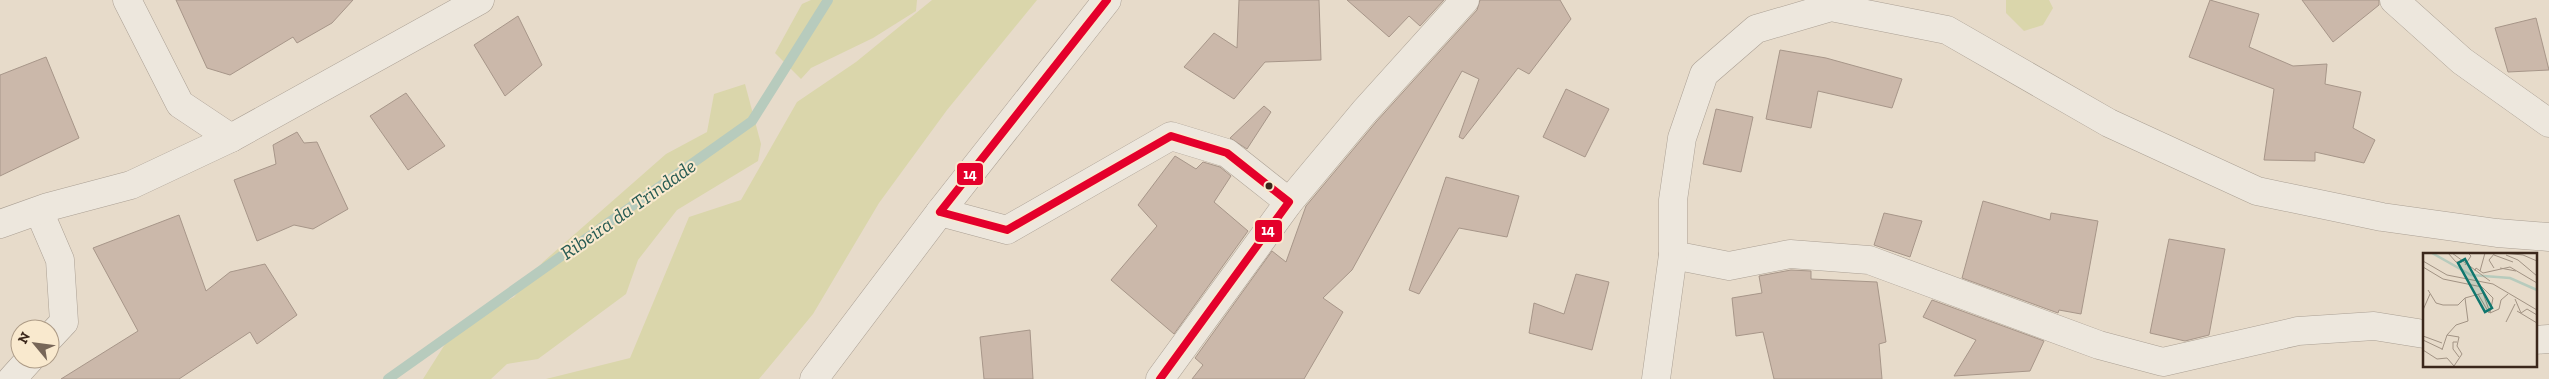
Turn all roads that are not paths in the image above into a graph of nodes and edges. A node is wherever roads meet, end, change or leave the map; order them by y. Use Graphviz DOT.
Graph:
graph roads {
  1 [pos="127,0"];
  2 [pos="480,0"];
  3 [pos="1107,0"];
  4 [pos="1465,0"];
  5 [pos="2394,0"];
  6 [pos="2549,123"];
  7 [pos="231,138"];
  8 [pos="1258,178"];
  9 [pos="1289,202"];
  10 [pos="39,211"];
  11 [pos="940,212"];
  12 [pos="0,224"];
  13 [pos="1267,232"];
  14 [pos="2549,237"];
  15 [pos="1673,255"];
  16 [pos="60,326"];
  17 [pos="2423,334"];
  18 [pos="2549,339"];
  19 [pos="2536,340"];
  20 [pos="21,369"];
  21 [pos="2166,370"];
  22 [pos="12,379"];
  23 [pos="814,379"];
  24 [pos="1160,379"];
  25 [pos="1656,379"];
  1 -- 7 [label="street"];
  2 -- 7 [label="street"];
  3 -- 11 [label="street"];
  4 -- 9 [label="street"];
  5 -- 6 [label="street"];
  7 -- 10 [label="street"];
  8 -- 9 [label="street"];
  8 -- 11 [label="street"];
  8 -- 13 [label="street"];
  9 -- 13 [label="street"];
  10 -- 12 [label="street"];
  10 -- 16 [label="street"];
  11 -- 23 [label="street"];
  13 -- 24 [label="street"];
  14 -- 15 [label="street"];
  15 -- 21 [label="street"];
  15 -- 25 [label="street"];
  17 -- 21 [label="street"];
  18 -- 19 [label="street"];
  20 -- 22 [label="street"];
}
